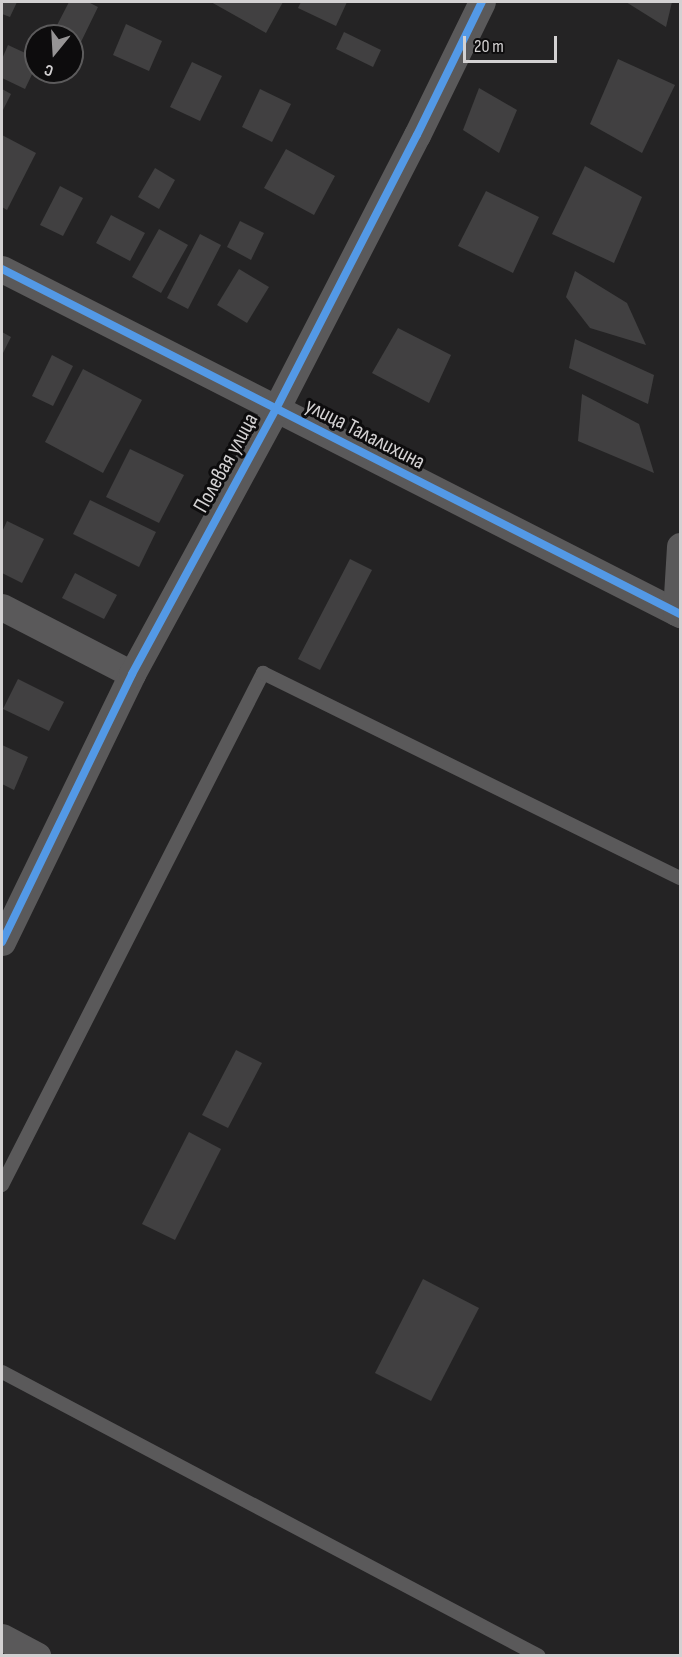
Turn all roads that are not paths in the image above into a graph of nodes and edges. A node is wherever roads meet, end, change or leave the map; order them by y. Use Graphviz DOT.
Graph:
graph roads {
  1 [pos="482,2"];
  2 [pos="2,268"];
  3 [pos="276,409"];
  4 [pos="681,546"];
  5 [pos="2,607"];
  6 [pos="678,613"];
  7 [pos="132,674"];
  8 [pos="681,878"];
  9 [pos="2,942"];
  10 [pos="2,1185"];
  11 [pos="2,1372"];
  12 [pos="2,1640"];
  13 [pos="37,1656"];
  14 [pos="539,1656"];
  1 -- 3 [label="street, Полевая улица"];
  2 -- 3 [label="street, улица Талалихина"];
  3 -- 6 [label="street, улица Талалихина"];
  3 -- 7 [label="street, Полевая улица"];
  4 -- 6 [label="street"];
  5 -- 7 [label="street"];
  7 -- 9 [label="street, Полевая улица"];
  8 -- 10 [label="lane"];
  11 -- 14 [label="lane"];
  12 -- 13 [label="street"];
}
